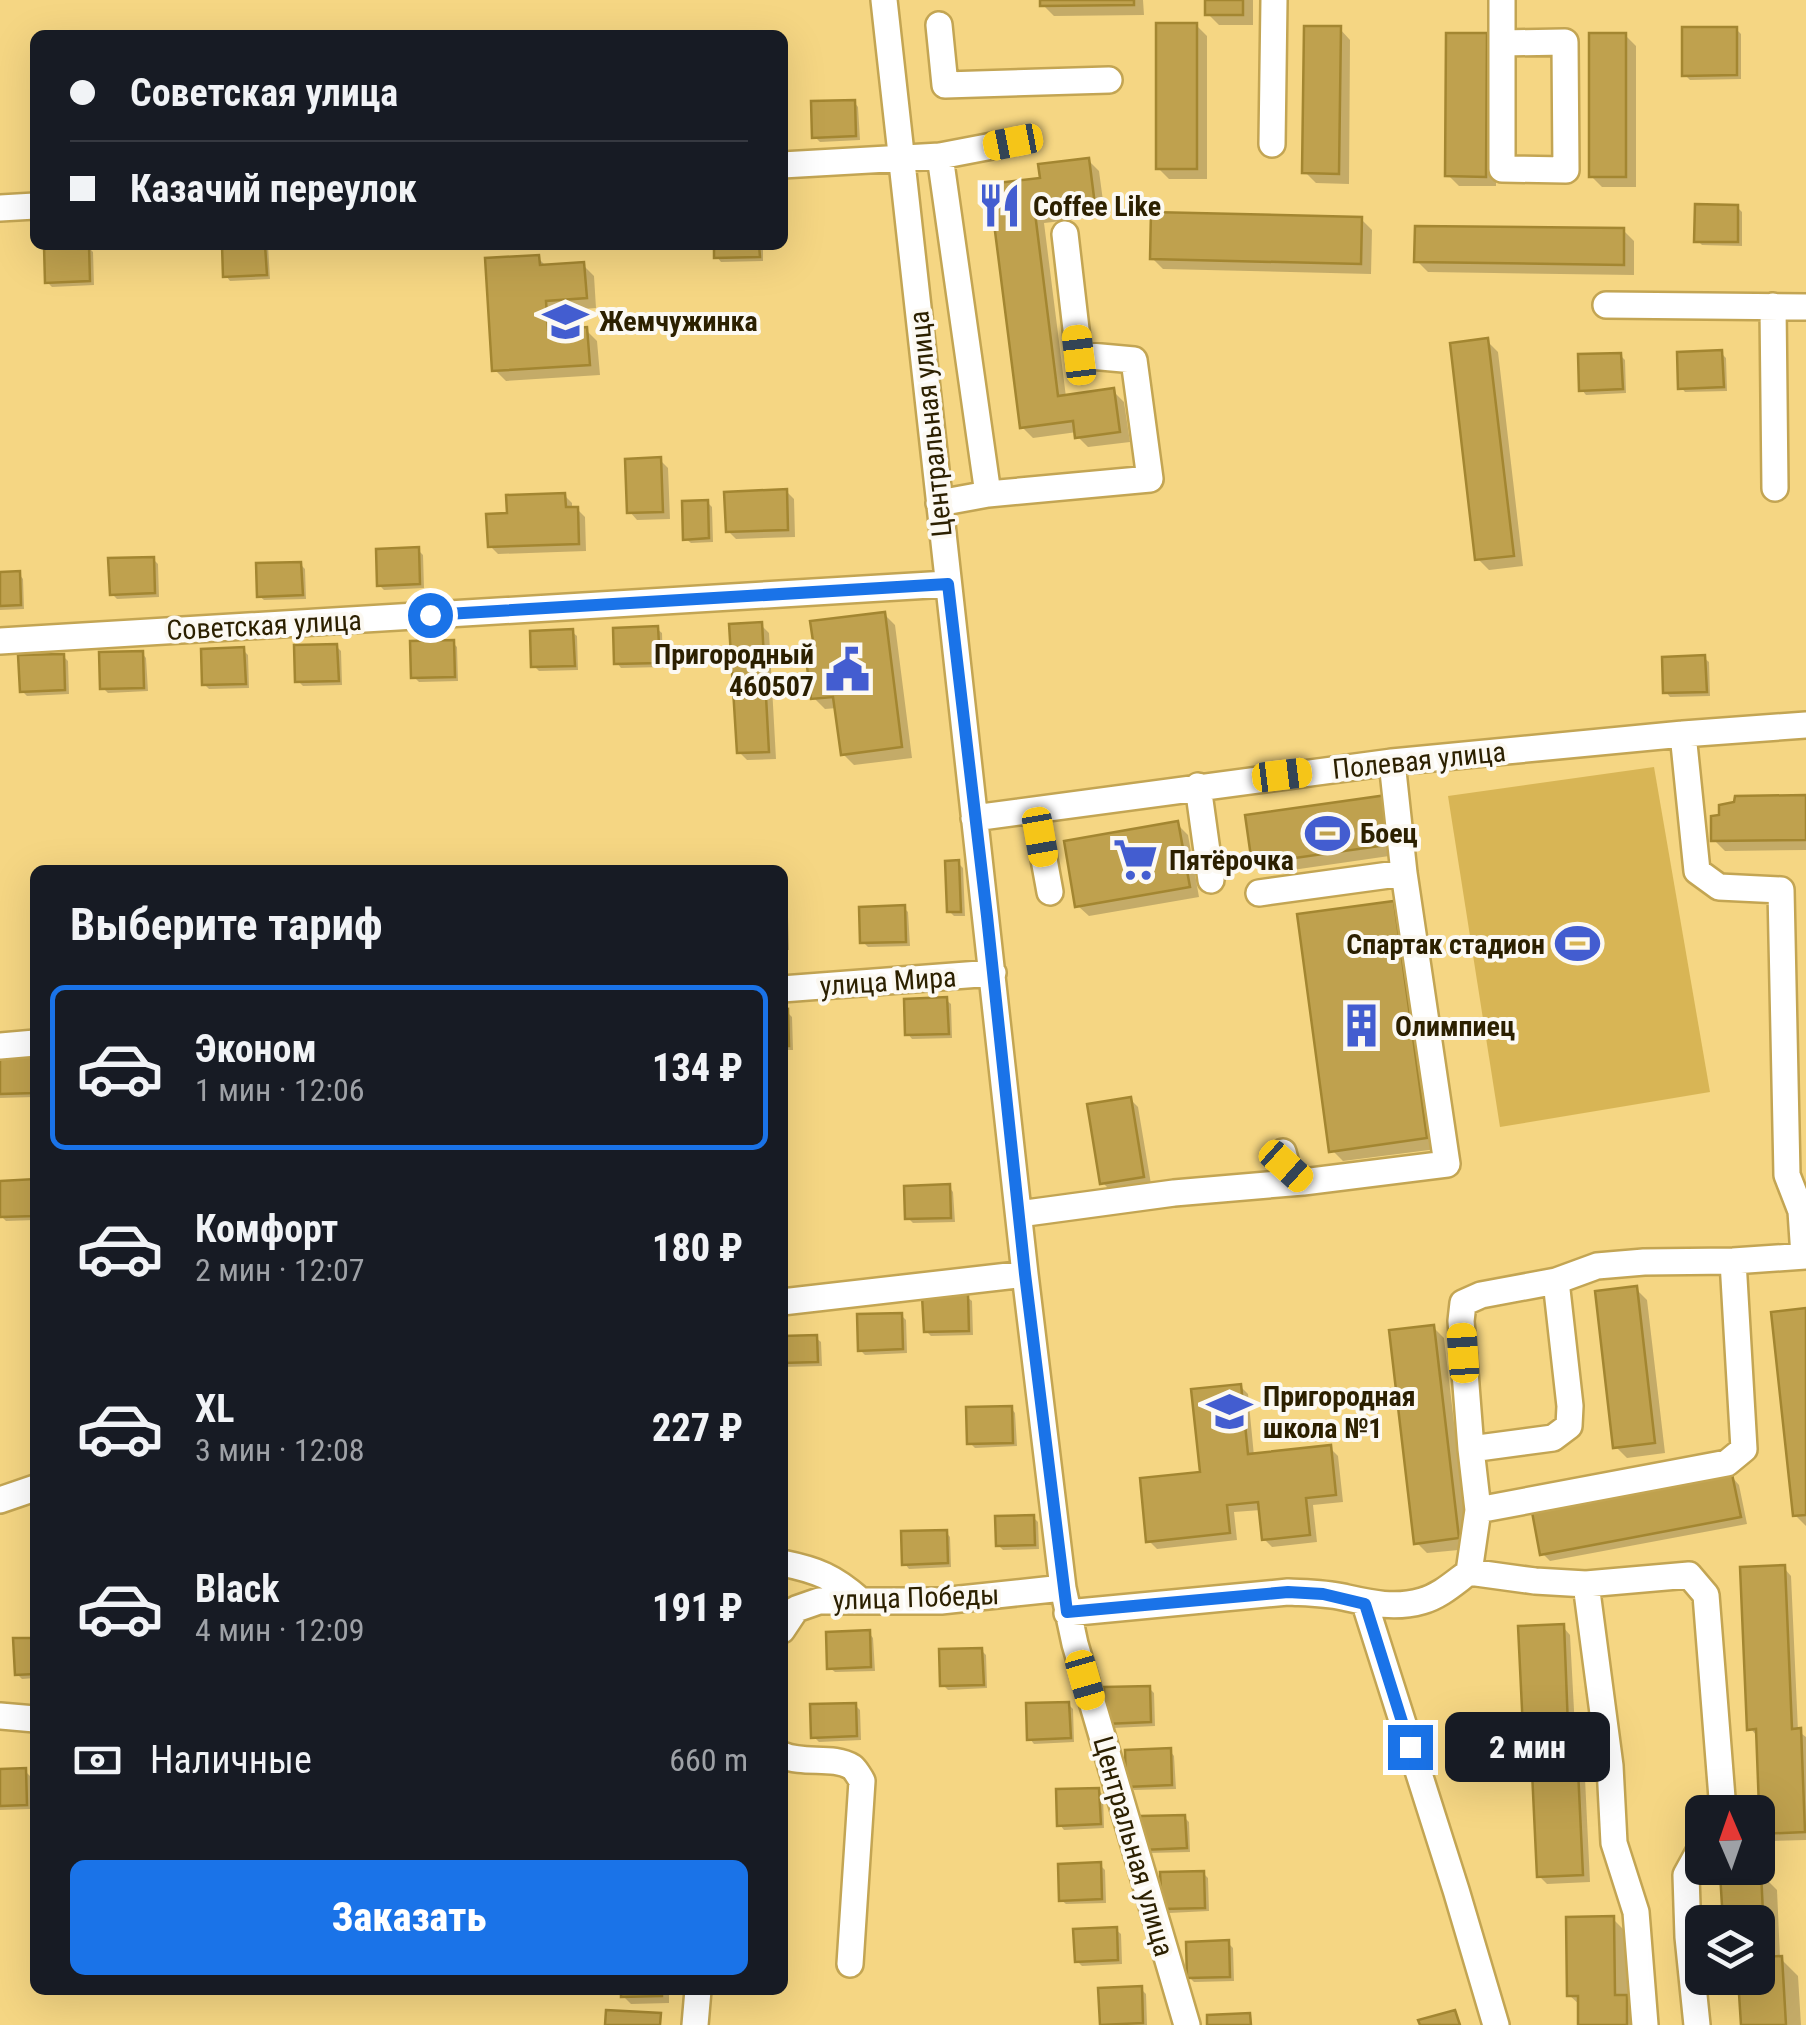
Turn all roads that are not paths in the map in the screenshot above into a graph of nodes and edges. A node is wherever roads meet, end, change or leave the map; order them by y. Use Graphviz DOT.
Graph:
graph roads {
  1 [pos="884,0"];
  2 [pos="1274,0"];
  3 [pos="1502,0"];
  4 [pos="939,25"];
  5 [pos="1502,43"];
  6 [pos="1109,80"];
  7 [pos="1013,142"];
  8 [pos="1272,144"];
  9 [pos="940,156"];
  10 [pos="900,159"];
  11 [pos="788,165"];
  12 [pos="30,206"];
  13 [pos="0,208"];
  14 [pos="1065,234"];
  15 [pos="1606,306"];
  16 [pos="1773,306"];
  17 [pos="1806,307"];
  18 [pos="1775,488"];
  19 [pos="988,494"];
  20 [pos="939,502"];
  21 [pos="948,584"];
  22 [pos="0,641"];
  23 [pos="1806,725"];
  24 [pos="1683,734"];
  25 [pos="1392,762"];
  26 [pos="1198,786"];
  27 [pos="1035,810"];
  28 [pos="974,818"];
  29 [pos="1404,873"];
  30 [pos="1211,880"];
  31 [pos="1050,892"];
  32 [pos="1259,893"];
  33 [pos="1000,956"];
  34 [pos="788,987"];
  35 [pos="30,1044"];
  36 [pos="0,1046"];
  37 [pos="1283,1152"];
  38 [pos="1303,1182"];
  39 [pos="1019,1214"];
  40 [pos="1805,1256"];
  41 [pos="1733,1261"];
  42 [pos="1025,1274"];
  43 [pos="1556,1281"];
  44 [pos="788,1301"];
  45 [pos="1471,1449"];
  46 [pos="30,1490"];
  47 [pos="0,1500"];
  48 [pos="1478,1510"];
  49 [pos="788,1564"];
  50 [pos="1469,1572"];
  51 [pos="1586,1584"];
  52 [pos="860,1600"];
  53 [pos="1065,1600"];
  54 [pos="1365,1604"];
  55 [pos="788,1621"];
  56 [pos="0,1716"];
  57 [pos="30,1719"];
  58 [pos="788,1758"];
  59 [pos="1722,1795"];
  60 [pos="1686,1885"];
  61 [pos="850,1964"];
  62 [pos="698,1995"];
  63 [pos="695,2025"];
  64 [pos="1187,2025"];
  65 [pos="1496,2025"];
  66 [pos="1646,2025"];
  67 [pos="1697,2025"];
  1 -- 10 [label="street, Центральная улица"];
  2 -- 8 [label="street"];
  3 -- 5 [label="street"];
  4 -- 6 [label="street"];
  5 -- 5 [label="street"];
  7 -- 9 [label="street"];
  9 -- 10 [label="street"];
  9 -- 19 [label="street"];
  10 -- 11 [label="street"];
  10 -- 20 [label="street, Центральная улица"];
  12 -- 13 [label="street"];
  14 -- 19 [label="street"];
  15 -- 16 [label="street"];
  16 -- 17 [label="street"];
  16 -- 18 [label="street"];
  19 -- 20 [label="street"];
  20 -- 21 [label="street, Центральная улица"];
  21 -- 22 [label="street, Советская улица"];
  21 -- 28 [label="street, Центральная улица"];
  23 -- 24 [label="street, Полевая улица"];
  24 -- 25 [label="street, Полевая улица"];
  24 -- 40 [label="street"];
  25 -- 26 [label="street, Полевая улица"];
  25 -- 29 [label="street"];
  26 -- 27 [label="street, Полевая улица"];
  26 -- 30 [label="street"];
  27 -- 28 [label="street, Полевая улица"];
  27 -- 31 [label="street"];
  28 -- 33 [label="street, Центральная улица"];
  29 -- 32 [label="street"];
  29 -- 38 [label="street"];
  33 -- 34 [label="street, улица Мира"];
  33 -- 39 [label="street, Центральная улица"];
  35 -- 36 [label="street"];
  37 -- 38 [label="street"];
  38 -- 39 [label="street"];
  39 -- 42 [label="street, Центральная улица"];
  40 -- 41 [label="street"];
  41 -- 43 [label="street"];
  41 -- 48 [label="street"];
  42 -- 44 [label="street"];
  42 -- 53 [label="street, Центральная улица"];
  43 -- 45 [label="street"];
  43 -- 45 [label="street"];
  45 -- 48 [label="street"];
  46 -- 47 [label="street"];
  48 -- 50 [label="street"];
  49 -- 52 [label="street"];
  50 -- 51 [label="street"];
  50 -- 54 [label="street, улица Победы"];
  51 -- 59 [label="street"];
  51 -- 66 [label="street"];
  52 -- 53 [label="street, улица Победы"];
  52 -- 55 [label="street, улица Победы"];
  53 -- 54 [label="street, улица Победы"];
  53 -- 64 [label="street, Центральная улица"];
  54 -- 65 [label="street"];
  56 -- 57 [label="street"];
  58 -- 61 [label="street"];
  60 -- 67 [label="street"];
  62 -- 63 [label="street"];
}
